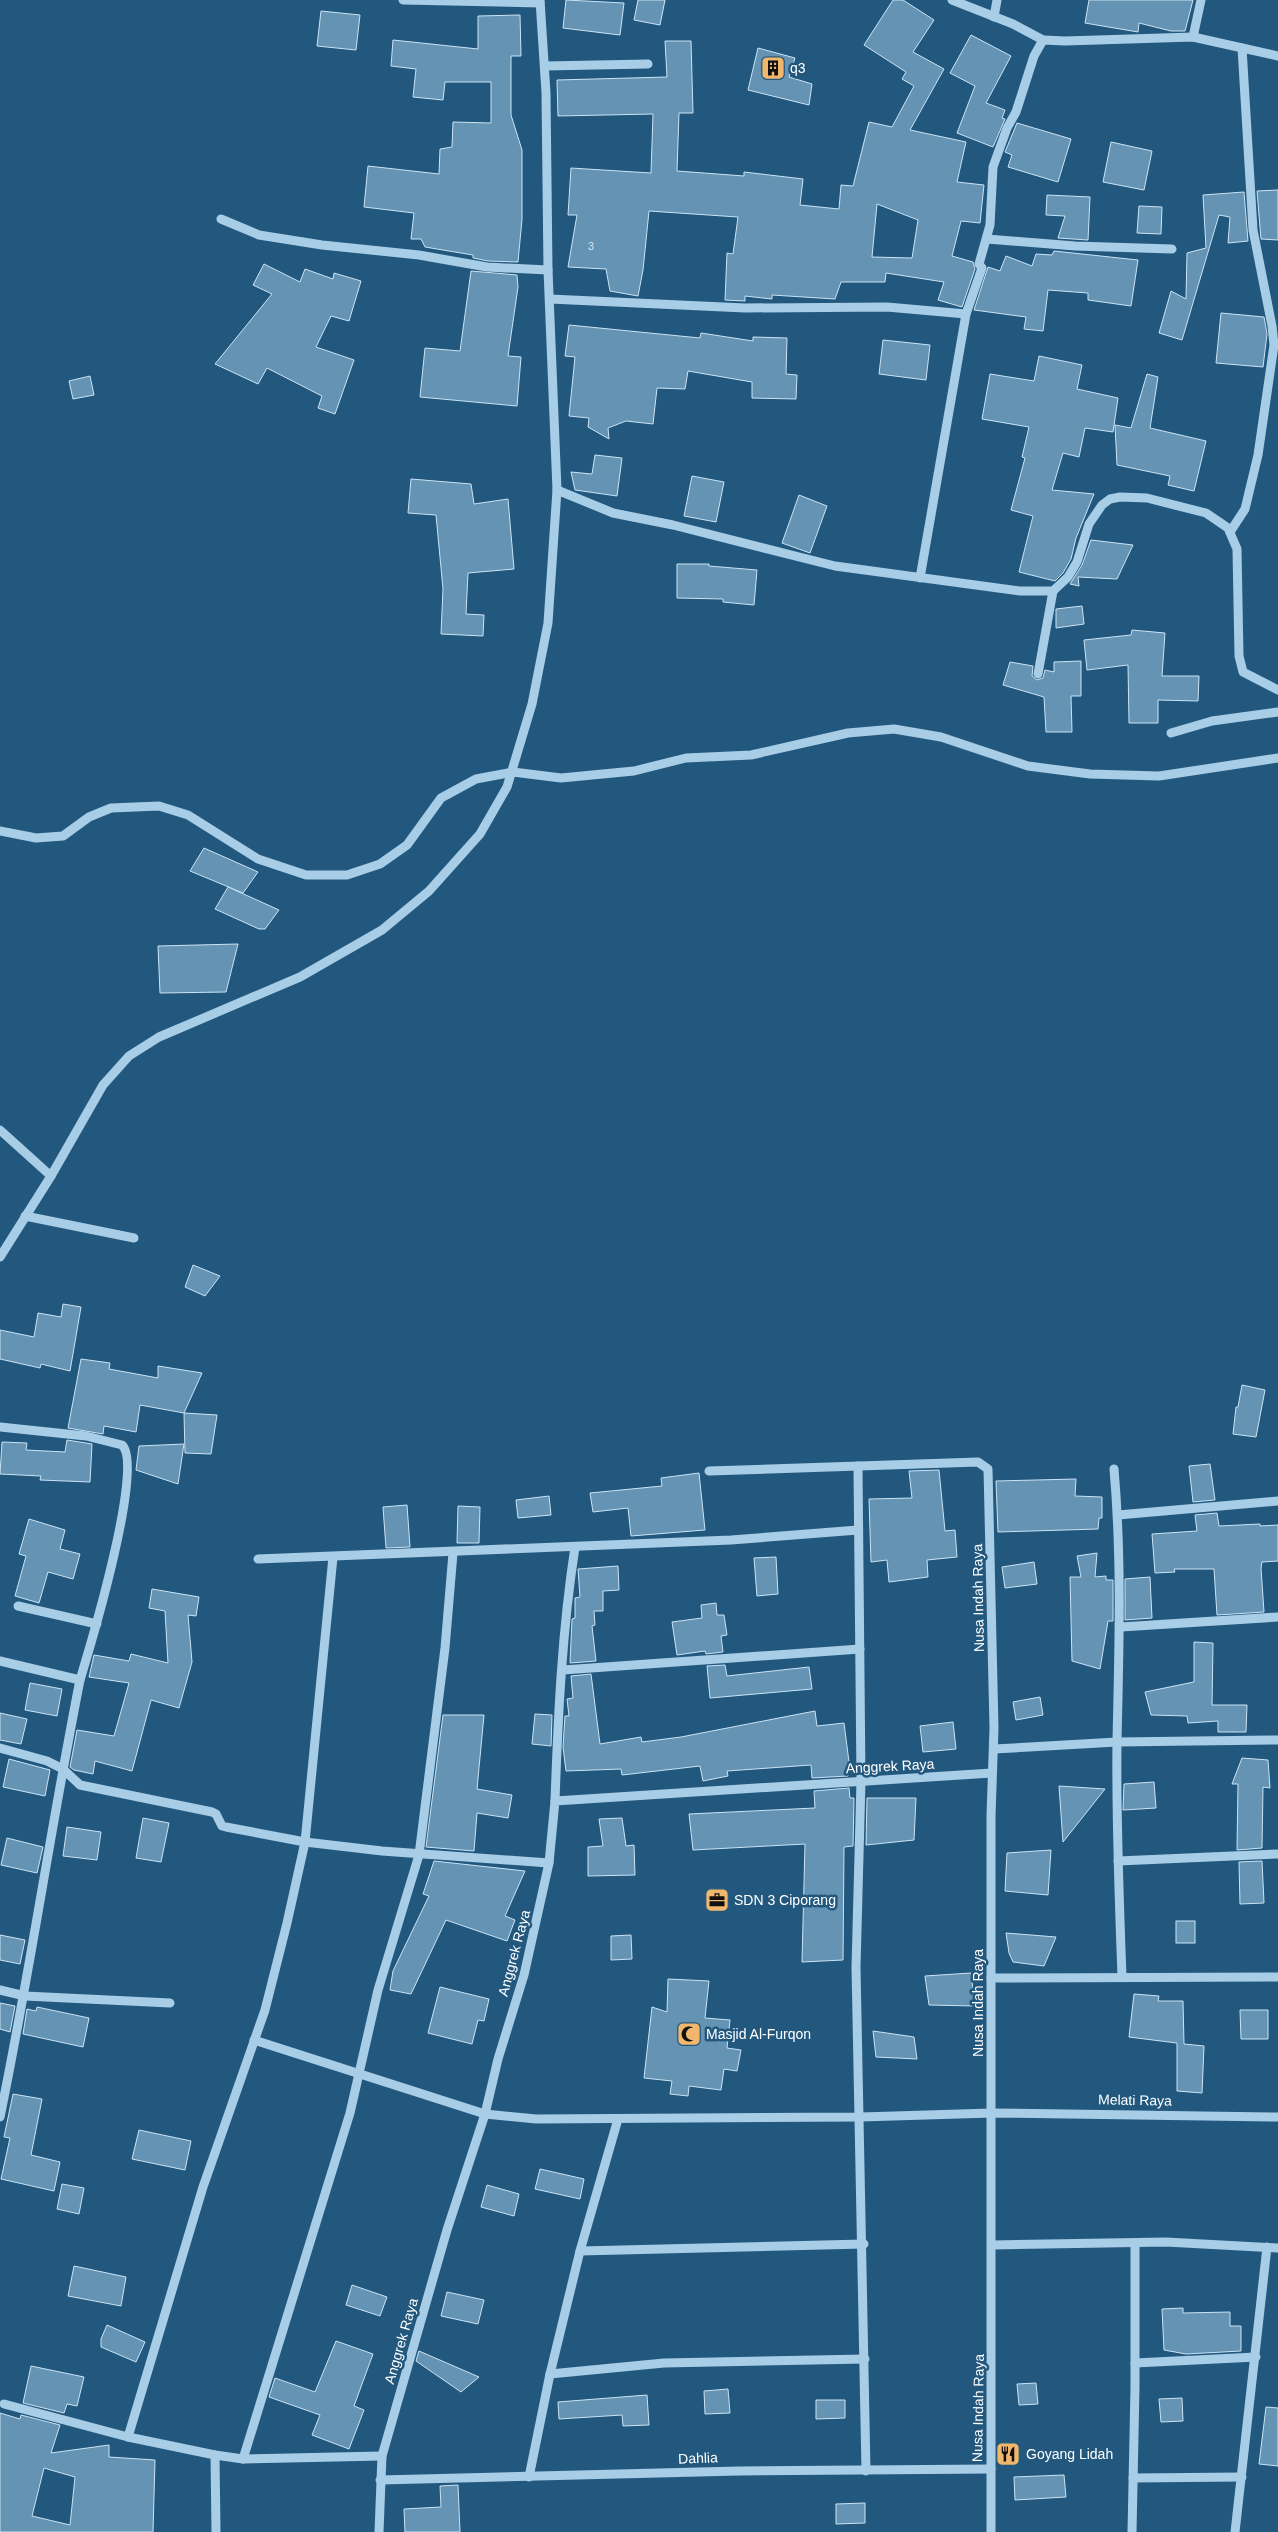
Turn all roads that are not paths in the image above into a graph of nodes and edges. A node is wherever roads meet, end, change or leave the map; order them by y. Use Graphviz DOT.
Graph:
graph roads {
  1 [pos="403,0"];
  2 [pos="952,0"];
  3 [pos="997,0"];
  4 [pos="1200,0"];
  5 [pos="540,1"];
  6 [pos="994,17"];
  7 [pos="1193,38"];
  8 [pos="1044,40"];
  9 [pos="1242,48"];
  10 [pos="1278,56"];
  11 [pos="648,64"];
  12 [pos="544,66"];
  13 [pos="221,220"];
  14 [pos="987,239"];
  15 [pos="1172,248"];
  16 [pos="548,270"];
  17 [pos="550,299"];
  18 [pos="966,314"];
  19 [pos="558,490"];
  20 [pos="1230,532"];
  21 [pos="920,578"];
  22 [pos="1053,591"];
  23 [pos="1038,674"];
  24 [pos="1278,690"];
  25 [pos="1278,712"];
  26 [pos="1172,733"];
  27 [pos="1278,758"];
  28 [pos="513,772"];
  29 [pos="0,831"];
  30 [pos="0,1130"];
  31 [pos="51,1176"];
  32 [pos="25,1216"];
  33 [pos="134,1238"];
  34 [pos="0,1257"];
  35 [pos="0,1427"];
  36 [pos="858,1466"];
  37 [pos="1114,1469"];
  38 [pos="709,1471"];
  39 [pos="1278,1501"];
  40 [pos="1118,1515"];
  41 [pos="858,1530"];
  42 [pos="575,1547"];
  43 [pos="453,1552"];
  44 [pos="333,1558"];
  45 [pos="258,1559"];
  46 [pos="18,1606"];
  47 [pos="1278,1617"];
  48 [pos="97,1624"];
  49 [pos="1121,1627"];
  50 [pos="860,1650"];
  51 [pos="0,1661"];
  52 [pos="563,1670"];
  53 [pos="80,1680"];
  54 [pos="1278,1740"];
  55 [pos="1118,1742"];
  56 [pos="0,1748"];
  57 [pos="994,1749"];
  58 [pos="62,1769"];
  59 [pos="992,1773"];
  60 [pos="861,1782"];
  61 [pos="555,1801"];
  62 [pos="305,1842"];
  63 [pos="1278,1854"];
  64 [pos="419,1855"];
  65 [pos="1118,1862"];
  66 [pos="549,1863"];
  67 [pos="1122,1976"];
  68 [pos="1278,1977"];
  69 [pos="991,1978"];
  70 [pos="0,1990"];
  71 [pos="25,1996"];
  72 [pos="170,2003"];
  73 [pos="254,2040"];
  74 [pos="357,2075"];
  75 [pos="992,2113"];
  76 [pos="485,2114"];
  77 [pos="1278,2116"];
  78 [pos="0,2117"];
  79 [pos="861,2117"];
  80 [pos="618,2119"];
  81 [pos="1135,2243"];
  82 [pos="864,2244"];
  83 [pos="993,2246"];
  84 [pos="1267,2247"];
  85 [pos="1278,2248"];
  86 [pos="580,2251"];
  87 [pos="1256,2357"];
  88 [pos="865,2359"];
  89 [pos="1135,2363"];
  90 [pos="550,2374"];
  91 [pos="4,2404"];
  92 [pos="128,2437"];
  93 [pos="215,2455"];
  94 [pos="382,2456"];
  95 [pos="243,2459"];
  96 [pos="991,2469"];
  97 [pos="866,2471"];
  98 [pos="530,2476"];
  99 [pos="1242,2477"];
  100 [pos="1133,2478"];
  101 [pos="380,2480"];
  102 [pos="216,2532"];
  103 [pos="379,2532"];
  104 [pos="991,2532"];
  105 [pos="1132,2532"];
  106 [pos="1235,2532"];
  1 -- 5 [label="street"];
  2 -- 6 [label="street"];
  3 -- 6 [label="street"];
  4 -- 7 [label="street"];
  5 -- 12 [label="street"];
  6 -- 8 [label="street"];
  7 -- 8 [label="street"];
  7 -- 9 [label="street"];
  8 -- 14 [label="street"];
  9 -- 10 [label="street"];
  9 -- 20 [label="street"];
  11 -- 12 [label="street"];
  12 -- 16 [label="street"];
  13 -- 16 [label="street"];
  14 -- 15 [label="street"];
  14 -- 18 [label="street"];
  16 -- 17 [label="street"];
  17 -- 18 [label="street"];
  17 -- 19 [label="street"];
  18 -- 21 [label="street"];
  19 -- 21 [label="street"];
  19 -- 28 [label="street"];
  20 -- 22 [label="street"];
  20 -- 24 [label="street"];
  21 -- 22 [label="street"];
  22 -- 23 [label="street"];
  25 -- 26 [label="street"];
  27 -- 28 [label="street"];
  28 -- 29 [label="street"];
  28 -- 31 [label="street"];
  30 -- 31 [label="street"];
  31 -- 32 [label="street"];
  32 -- 33 [label="street"];
  32 -- 34 [label="street"];
  35 -- 48 [label="street"];
  36 -- 38 [label="street"];
  36 -- 41 [label="street"];
  36 -- 57 [label="street, Nusa Indah Raya"];
  37 -- 40 [label="street"];
  39 -- 40 [label="street"];
  40 -- 49 [label="street"];
  41 -- 42 [label="street"];
  41 -- 50 [label="street"];
  42 -- 43 [label="street"];
  42 -- 52 [label="street"];
  43 -- 44 [label="street"];
  43 -- 64 [label="street"];
  44 -- 45 [label="street"];
  44 -- 62 [label="street"];
  46 -- 48 [label="street"];
  47 -- 49 [label="street"];
  48 -- 53 [label="street"];
  49 -- 55 [label="street"];
  50 -- 52 [label="street"];
  50 -- 60 [label="street"];
  51 -- 53 [label="street"];
  52 -- 61 [label="street"];
  53 -- 58 [label="street"];
  54 -- 55 [label="street"];
  55 -- 57 [label="street"];
  55 -- 65 [label="street"];
  56 -- 58 [label="street"];
  57 -- 59 [label="street, Nusa Indah Raya"];
  58 -- 62 [label="street"];
  58 -- 71 [label="street"];
  59 -- 60 [label="street, Anggrek Raya"];
  59 -- 69 [label="street, Nusa Indah Raya"];
  60 -- 61 [label="street, Anggrek Raya"];
  60 -- 79 [label="street"];
  61 -- 66 [label="street, Anggrek Raya"];
  62 -- 64 [label="street"];
  62 -- 73 [label="street"];
  63 -- 65 [label="street"];
  64 -- 66 [label="street"];
  64 -- 74 [label="street"];
  65 -- 67 [label="street"];
  66 -- 76 [label="street, Anggrek Raya"];
  67 -- 68 [label="street"];
  67 -- 69 [label="street"];
  69 -- 75 [label="street, Nusa Indah Raya"];
  70 -- 71 [label="street"];
  71 -- 72 [label="street"];
  71 -- 78 [label="street"];
  73 -- 74 [label="street, Melati Raya"];
  73 -- 92 [label="street"];
  74 -- 76 [label="street, Melati Raya"];
  74 -- 95 [label="street"];
  75 -- 77 [label="street, Melati Raya"];
  75 -- 79 [label="street, Melati Raya"];
  75 -- 83 [label="street, Nusa Indah Raya"];
  76 -- 80 [label="street, Melati Raya"];
  76 -- 94 [label="street, Anggrek Raya"];
  79 -- 80 [label="street, Melati Raya"];
  79 -- 82 [label="street"];
  80 -- 86 [label="street"];
  81 -- 83 [label="street"];
  81 -- 84 [label="street"];
  81 -- 89 [label="street"];
  82 -- 86 [label="street"];
  82 -- 88 [label="street"];
  83 -- 96 [label="street, Nusa Indah Raya"];
  84 -- 85 [label="street"];
  84 -- 87 [label="street"];
  86 -- 90 [label="street"];
  87 -- 89 [label="street"];
  87 -- 99 [label="street"];
  88 -- 90 [label="street"];
  88 -- 97 [label="street"];
  89 -- 100 [label="street"];
  90 -- 98 [label="street"];
  91 -- 92 [label="street"];
  92 -- 93 [label="street"];
  93 -- 95 [label="street"];
  93 -- 102 [label="street"];
  94 -- 95 [label="street"];
  94 -- 101 [label="street, Anggrek Raya"];
  96 -- 97 [label="street, Dahlia"];
  96 -- 104 [label="street, Nusa Indah Raya"];
  97 -- 98 [label="street, Dahlia"];
  98 -- 101 [label="street, Dahlia"];
  99 -- 100 [label="street"];
  99 -- 106 [label="street"];
  100 -- 105 [label="street"];
  101 -- 103 [label="street, Anggrek Raya"];
}
